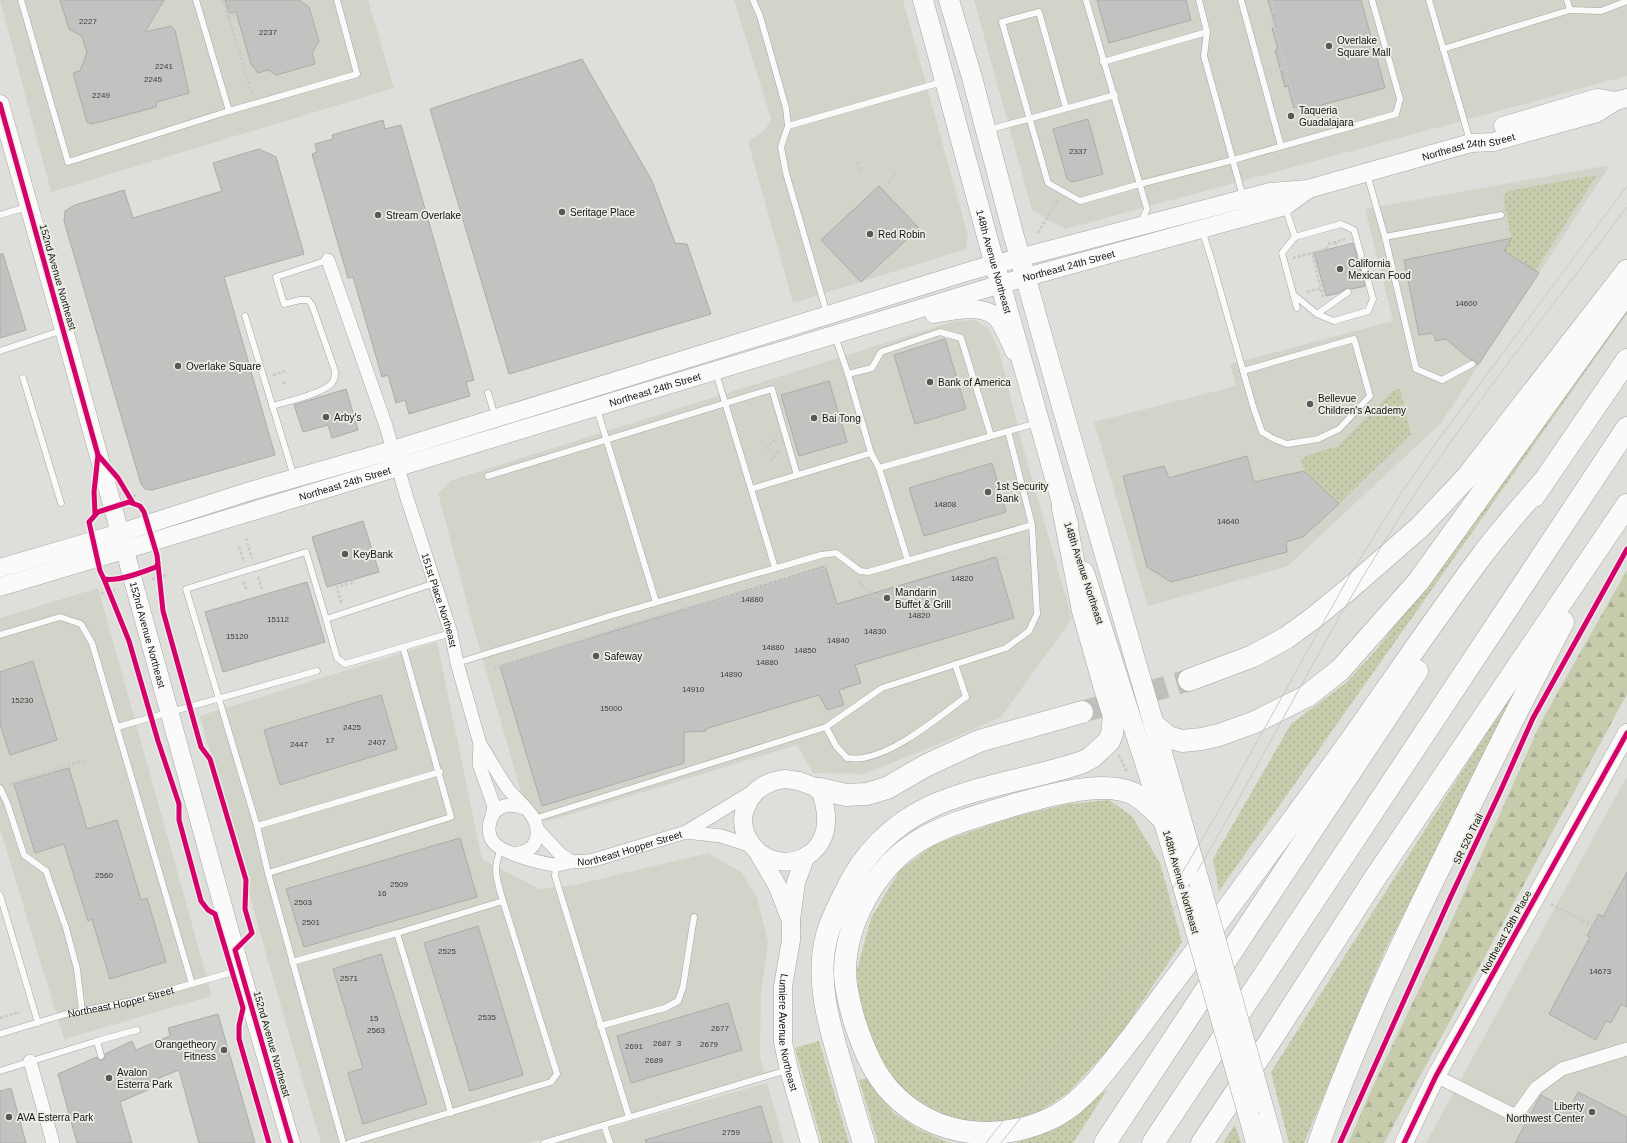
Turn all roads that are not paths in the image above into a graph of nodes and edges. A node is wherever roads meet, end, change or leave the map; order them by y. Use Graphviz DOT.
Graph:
graph roads {
  1 [pos="21,0"];
  2 [pos="196,0"];
  3 [pos="336,0"];
  4 [pos="753,0"];
  5 [pos="923,0"];
  6 [pos="949,0"];
  7 [pos="1086,0"];
  8 [pos="1199,0"];
  9 [pos="1241,0"];
  10 [pos="1372,0"];
  11 [pos="1429,0"];
  12 [pos="1567,0"];
  13 [pos="1627,1"];
  14 [pos="1570,10"];
  15 [pos="1208,32"];
  16 [pos="1443,49"];
  17 [pos="1103,62"];
  18 [pos="945,81"];
  19 [pos="1114,95"];
  20 [pos="1621,100"];
  21 [pos="0,104"];
  22 [pos="1066,108"];
  23 [pos="229,111"];
  24 [pos="1030,118"];
  25 [pos="788,126"];
  26 [pos="986,130"];
  27 [pos="1471,143"];
  28 [pos="1281,146"];
  29 [pos="1233,160"];
  30 [pos="1366,172"];
  31 [pos="1140,184"];
  32 [pos="1308,189"];
  33 [pos="1244,199"];
  34 [pos="1285,206"];
  35 [pos="29,207"];
  36 [pos="0,215"];
  37 [pos="1501,215"];
  38 [pos="1140,226"];
  39 [pos="1201,229"];
  40 [pos="1295,237"];
  41 [pos="1385,237"];
  42 [pos="1130,248"];
  43 [pos="1020,257"];
  44 [pos="328,260"];
  45 [pos="995,264"];
  46 [pos="1627,271"];
  47 [pos="1025,277"];
  48 [pos="1001,284"];
  49 [pos="1348,292"];
  50 [pos="1627,292"];
  51 [pos="1293,294"];
  52 [pos="1297,308"];
  53 [pos="1317,314"];
  54 [pos="245,316"];
  55 [pos="827,316"];
  56 [pos="864,325"];
  57 [pos="64,330"];
  58 [pos="835,334"];
  59 [pos="0,351"];
  60 [pos="1627,360"];
  61 [pos="1472,364"];
  62 [pos="715,371"];
  63 [pos="1025,371"];
  64 [pos="1243,371"];
  65 [pos="848,374"];
  66 [pos="23,378"];
  67 [pos="600,386"];
  68 [pos="488,393"];
  69 [pos="725,402"];
  70 [pos="272,406"];
  71 [pos="596,407"];
  72 [pos="496,418"];
  73 [pos="1040,422"];
  74 [pos="1627,428"];
  75 [pos="1008,431"];
  76 [pos="991,436"];
  77 [pos="606,439"];
  78 [pos="871,453"];
  79 [pos="396,458"];
  80 [pos="879,468"];
  81 [pos="797,475"];
  82 [pos="488,476"];
  83 [pos="295,478"];
  84 [pos="1542,483"];
  85 [pos="751,489"];
  86 [pos="61,504"];
  87 [pos="1627,506"];
  88 [pos="1063,508"];
  89 [pos="1032,525"];
  90 [pos="120,532"];
  91 [pos="125,550"];
  92 [pos="908,561"];
  93 [pos="0,568"];
  94 [pos="776,568"];
  95 [pos="435,583"];
  96 [pos="0,587"];
  97 [pos="656,602"];
  98 [pos="326,619"];
  99 [pos="451,633"];
  100 [pos="0,635"];
  101 [pos="403,647"];
  102 [pos="457,663"];
  103 [pos="955,664"];
  104 [pos="317,671"];
  105 [pos="1189,680"];
  106 [pos="219,699"];
  107 [pos="169,712"];
  108 [pos="1082,712"];
  109 [pos="118,727"];
  110 [pos="826,727"];
  111 [pos="1156,727"];
  112 [pos="1627,733"];
  113 [pos="480,744"];
  114 [pos="440,772"];
  115 [pos="760,787"];
  116 [pos="0,788"];
  117 [pos="820,789"];
  118 [pos="525,808"];
  119 [pos="492,816"];
  120 [pos="1163,819"];
  121 [pos="536,824"];
  122 [pos="257,826"];
  123 [pos="686,832"];
  124 [pos="501,849"];
  125 [pos="756,850"];
  126 [pos="514,854"];
  127 [pos="806,856"];
  128 [pos="572,862"];
  129 [pos="556,865"];
  130 [pos="268,872"];
  131 [pos="0,895"];
  132 [pos="504,901"];
  133 [pos="694,917"];
  134 [pos="791,921"];
  135 [pos="397,934"];
  136 [pos="292,962"];
  137 [pos="241,969"];
  138 [pos="192,984"];
  139 [pos="82,1011"];
  140 [pos="38,1023"];
  141 [pos="600,1026"];
  142 [pos="137,1030"];
  143 [pos="0,1034"];
  144 [pos="97,1041"];
  145 [pos="1627,1049"];
  146 [pos="101,1056"];
  147 [pos="30,1062"];
  148 [pos="789,1070"];
  149 [pos="0,1071"];
  150 [pos="1436,1076"];
  151 [pos="1255,1110"];
  152 [pos="451,1113"];
  153 [pos="629,1117"];
  154 [pos="604,1125"];
  155 [pos="53,1143"];
  156 [pos="291,1143"];
  157 [pos="343,1143"];
  158 [pos="349,1143"];
  159 [pos="544,1143"];
  160 [pos="610,1143"];
  161 [pos="810,1143"];
  162 [pos="864,1143"];
  163 [pos="1105,1143"];
  164 [pos="1153,1143"];
  165 [pos="1202,1143"];
  166 [pos="1256,1143"];
  167 [pos="1273,1143"];
  168 [pos="1319,1143"];
  169 [pos="1404,1143"];
  1 -- 23 [label="lane"];
  2 -- 23 [label="lane"];
  3 -- 23 [label="lane"];
  4 -- 25 [label="lane"];
  5 -- 18 [label="main road, 148th Avenue Northeast"];
  6 -- 26 [label="main road, 148th Avenue Northeast"];
  7 -- 17 [label="lane"];
  8 -- 15 [label="lane"];
  9 -- 28 [label="lane"];
  10 -- 28 [label="lane"];
  11 -- 16 [label="lane"];
  12 -- 14 [label="lane"];
  13 -- 14 [label="lane"];
  14 -- 16 [label="lane"];
  15 -- 17 [label="lane"];
  15 -- 29 [label="lane"];
  16 -- 27 [label="lane"];
  17 -- 19 [label="lane"];
  18 -- 25 [label="lane"];
  18 -- 45 [label="main road, 148th Avenue Northeast"];
  19 -- 22 [label="lane"];
  19 -- 31 [label="lane"];
  20 -- 27 [label="main road, Northeast 24th Street"];
  21 -- 35 [label="main road, 152nd Avenue Northeast"];
  22 -- 24 [label="lane"];
  22 -- 24 [label="lane"];
  24 -- 26 [label="lane"];
  24 -- 31 [label="lane"];
  25 -- 55 [label="lane"];
  26 -- 43 [label="main road, 148th Avenue Northeast"];
  27 -- 30 [label="main road, Northeast 24th Street"];
  28 -- 29 [label="lane"];
  29 -- 31 [label="lane"];
  29 -- 33 [label="lane"];
  30 -- 32 [label="main road, Northeast 24th Street"];
  30 -- 41 [label="lane"];
  31 -- 38 [label="lane"];
  32 -- 33 [label="main road, Northeast 24th Street"];
  32 -- 34 [label="main road, Northeast 24th Street"];
  33 -- 38 [label="main road, Northeast 24th Street"];
  34 -- 39 [label="main road, Northeast 24th Street"];
  34 -- 40 [label="lane"];
  35 -- 36 [label="lane"];
  35 -- 57 [label="main road, 152nd Avenue Northeast"];
  37 -- 41 [label="lane"];
  38 -- 42 [label="main road"];
  38 -- 43 [label="main road, Northeast 24th Street"];
  39 -- 42 [label="main road, Northeast 24th Street"];
  39 -- 64 [label="lane"];
  40 -- 51 [label="lane"];
  40 -- 53 [label="lane"];
  41 -- 61 [label="lane"];
  42 -- 47 [label="main road, Northeast 24th Street"];
  43 -- 45 [label="main road, Northeast 24th Street"];
  43 -- 47 [label="main road, 148th Avenue Northeast"];
  44 -- 70 [label="lane"];
  44 -- 79 [label="street, 151st Place Northeast"];
  45 -- 48 [label="main road, 148th Avenue Northeast"];
  45 -- 55 [label="main road, Northeast 24th Street"];
  46 -- 105 [label="highway"];
  47 -- 48 [label="main road, Northeast 24th Street"];
  47 -- 111 [label="main road, 148th Avenue Northeast"];
  48 -- 56 [label="main road, Northeast 24th Street"];
  48 -- 63 [label="main road, 148th Avenue Northeast"];
  49 -- 53 [label="lane"];
  50 -- 111 [label="highway"];
  51 -- 52 [label="lane"];
  51 -- 53 [label="lane"];
  54 -- 70 [label="lane"];
  55 -- 67 [label="main road, Northeast 24th Street"];
  56 -- 58 [label="main road, Northeast 24th Street"];
  56 -- 63 [label="main road"];
  57 -- 59 [label="lane"];
  57 -- 90 [label="main road, 152nd Avenue Northeast"];
  58 -- 62 [label="main road, Northeast 24th Street"];
  58 -- 65 [label="lane"];
  60 -- 84 [label="highway"];
  62 -- 69 [label="lane"];
  62 -- 71 [label="main road, Northeast 24th Street"];
  63 -- 73 [label="main road, 148th Avenue Northeast"];
  64 -- 64 [label="lane"];
  65 -- 76 [label="lane"];
  65 -- 78 [label="lane"];
  66 -- 86 [label="lane"];
  67 -- 71 [label="main road"];
  67 -- 72 [label="main road, Northeast 24th Street"];
  68 -- 72 [label="lane"];
  69 -- 77 [label="lane"];
  69 -- 81 [label="lane"];
  69 -- 85 [label="lane"];
  70 -- 83 [label="lane"];
  71 -- 77 [label="lane"];
  71 -- 79 [label="main road, Northeast 24th Street"];
  72 -- 79 [label="main road, Northeast 24th Street"];
  73 -- 75 [label="lane"];
  73 -- 88 [label="main road, 148th Avenue Northeast"];
  74 -- 164 [label="highway"];
  75 -- 76 [label="lane"];
  75 -- 89 [label="lane"];
  76 -- 80 [label="lane"];
  77 -- 82 [label="lane"];
  77 -- 97 [label="lane"];
  78 -- 80 [label="lane"];
  78 -- 81 [label="lane"];
  79 -- 83 [label="main road, Northeast 24th Street"];
  79 -- 91 [label="main road, Northeast 24th Street"];
  79 -- 95 [label="street, 151st Place Northeast"];
  80 -- 92 [label="lane"];
  81 -- 85 [label="lane"];
  83 -- 90 [label="main road, Northeast 24th Street"];
  84 -- 120 [label="highway"];
  84 -- 163 [label="highway"];
  85 -- 94 [label="lane"];
  87 -- 165 [label="highway"];
  87 -- 168 [label="highway"];
  88 -- 120 [label="main road, 148th Avenue Northeast"];
  88 -- 162 [label="highway"];
  89 -- 92 [label="lane"];
  89 -- 103 [label="lane"];
  90 -- 91 [label="main road, 152nd Avenue Northeast"];
  90 -- 93 [label="main road, Northeast 24th Street"];
  91 -- 96 [label="main road, Northeast 24th Street"];
  91 -- 107 [label="main road, 152nd Avenue Northeast"];
  92 -- 94 [label="lane"];
  94 -- 97 [label="lane"];
  95 -- 98 [label="lane"];
  95 -- 99 [label="street, 151st Place Northeast"];
  97 -- 102 [label="lane"];
  98 -- 101 [label="lane"];
  98 -- 106 [label="lane"];
  99 -- 101 [label="lane"];
  99 -- 102 [label="street, 151st Place Northeast"];
  100 -- 109 [label="lane"];
  101 -- 114 [label="lane"];
  102 -- 113 [label="street, 151st Place Northeast"];
  103 -- 110 [label="lane"];
  103 -- 110 [label="lane"];
  104 -- 106 [label="lane"];
  106 -- 107 [label="lane"];
  106 -- 122 [label="lane"];
  107 -- 109 [label="lane"];
  107 -- 137 [label="main road, 152nd Avenue Northeast"];
  108 -- 117 [label="highway"];
  109 -- 138 [label="lane"];
  110 -- 121 [label="lane"];
  111 -- 151 [label="main road, 148th Avenue Northeast, bridge"];
  112 -- 150 [label="main road, Northeast 29th Place"];
  113 -- 118 [label="street, 151st Place Northeast"];
  113 -- 119 [label="street, 151st Place Northeast"];
  114 -- 122 [label="lane"];
  114 -- 130 [label="lane"];
  115 -- 117 [label="main road"];
  115 -- 123 [label="street, Northeast Hopper Street"];
  115 -- 125 [label="main road"];
  116 -- 139 [label="lane"];
  117 -- 127 [label="main road"];
  118 -- 119 [label="street"];
  118 -- 121 [label="street"];
  119 -- 124 [label="street"];
  120 -- 151 [label="main road, 148th Avenue Northeast, bridge"];
  121 -- 126 [label="street"];
  121 -- 128 [label="street, Northeast Hopper Street"];
  122 -- 130 [label="lane"];
  123 -- 125 [label="street, Northeast Hopper Street"];
  123 -- 128 [label="street, Northeast Hopper Street"];
  124 -- 126 [label="street"];
  124 -- 132 [label="lane"];
  125 -- 127 [label="main road"];
  125 -- 134 [label="main road, Lumiere Avenue Northeast"];
  126 -- 129 [label="street, Northeast Hopper Street"];
  127 -- 134 [label="main road, Lumiere Avenue Northeast"];
  128 -- 129 [label="street, Northeast Hopper Street"];
  129 -- 141 [label="lane"];
  130 -- 136 [label="lane"];
  131 -- 140 [label="lane"];
  132 -- 135 [label="lane"];
  132 -- 152 [label="lane"];
  133 -- 141 [label="lane"];
  134 -- 148 [label="main road, Lumiere Avenue Northeast"];
  135 -- 136 [label="lane"];
  135 -- 152 [label="lane"];
  136 -- 157 [label="lane"];
  137 -- 138 [label="lane, Northeast Hopper Street"];
  137 -- 156 [label="main road, 152nd Avenue Northeast"];
  138 -- 139 [label="lane, Northeast Hopper Street"];
  139 -- 140 [label="lane, Northeast Hopper Street"];
  140 -- 143 [label="lane, Northeast Hopper Street"];
  141 -- 153 [label="lane"];
  142 -- 144 [label="lane"];
  144 -- 146 [label="lane"];
  144 -- 147 [label="lane"];
  145 -- 150 [label="street"];
  147 -- 149 [label="lane"];
  147 -- 155 [label="street"];
  148 -- 153 [label="lane"];
  148 -- 161 [label="main road, Lumiere Avenue Northeast"];
  150 -- 169 [label="main road, Northeast 29th Place"];
  151 -- 166 [label="main road, 148th Avenue Northeast"];
  151 -- 167 [label="main road, 148th Avenue Northeast"];
  152 -- 158 [label="lane"];
  153 -- 154 [label="lane"];
  154 -- 159 [label="lane"];
  154 -- 160 [label="lane"];
}
